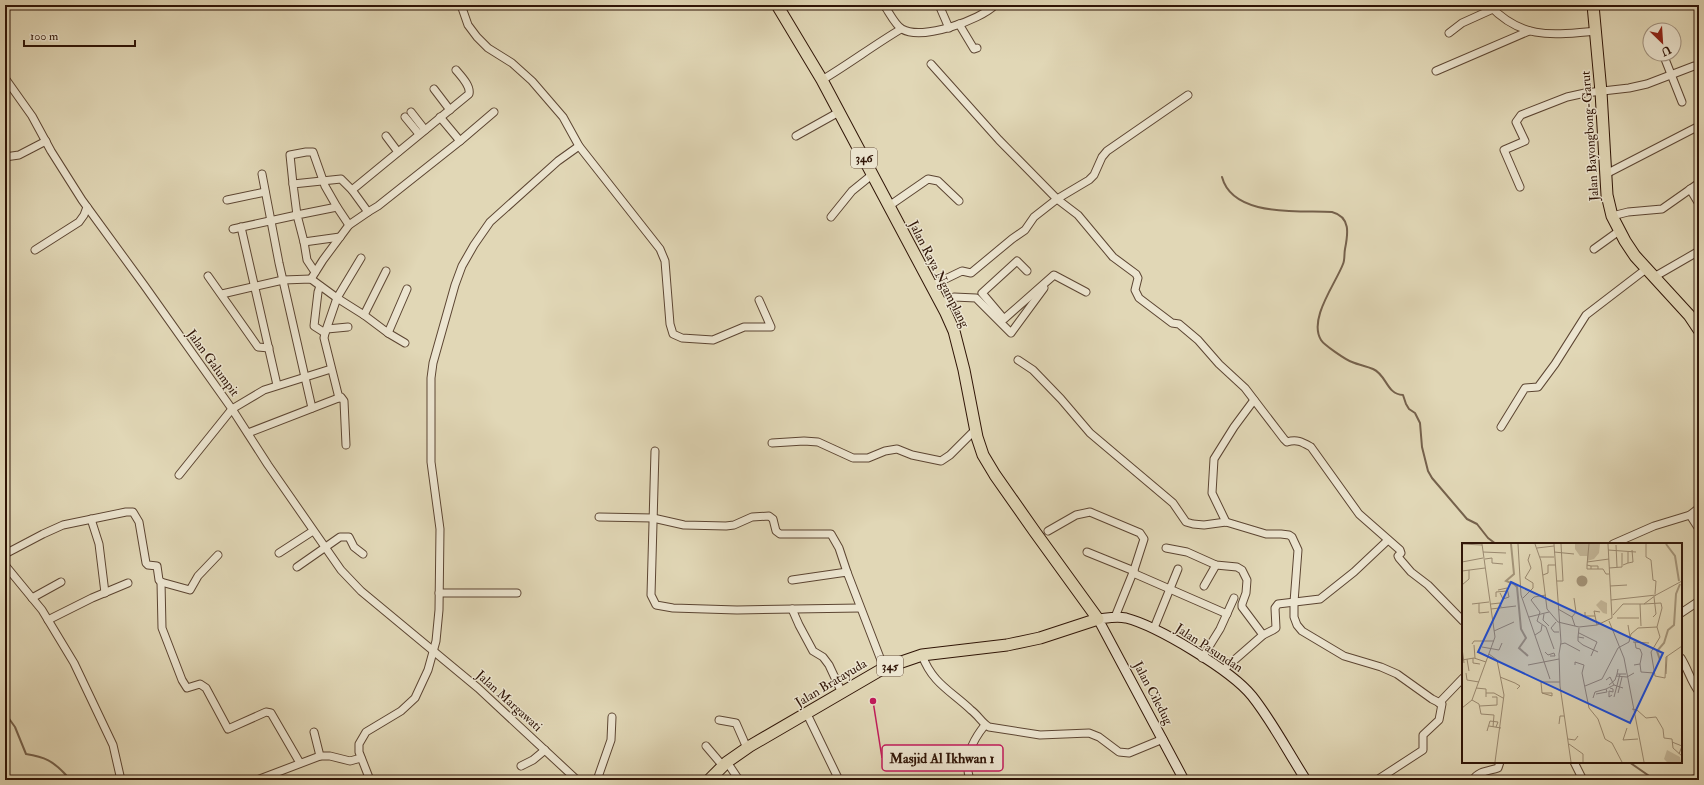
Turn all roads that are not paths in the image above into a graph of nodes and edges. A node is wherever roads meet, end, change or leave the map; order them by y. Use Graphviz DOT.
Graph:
graph roads {
  1 [pos="460,5"];
  2 [pos="777,5"];
  3 [pos="884,5"];
  4 [pos="939,5"];
  5 [pos="995,5"];
  6 [pos="1593,5"];
  7 [pos="1491,7"];
  8 [pos="949,28"];
  9 [pos="901,29"];
  10 [pos="1529,31"];
  11 [pos="1596,31"];
  12 [pos="1449,33"];
  13 [pos="1667,62"];
  14 [pos="931,64"];
  15 [pos="1694,66"];
  16 [pos="456,70"];
  17 [pos="1436,71"];
  18 [pos="1672,74"];
  19 [pos="5,78"];
  20 [pos="822,80"];
  21 [pos="434,89"];
  22 [pos="1601,92"];
  23 [pos="1188,95"];
  24 [pos="1682,102"];
  25 [pos="450,110"];
  26 [pos="494,112"];
  27 [pos="839,112"];
  28 [pos="408,115"];
  29 [pos="440,118"];
  30 [pos="1699,126"];
  31 [pos="422,132"];
  32 [pos="386,136"];
  33 [pos="796,136"];
  34 [pos="46,141"];
  35 [pos="460,141"];
  36 [pos="579,146"];
  37 [pos="398,152"];
  38 [pos="5,157"];
  39 [pos="262,174"];
  40 [pos="873,174"];
  41 [pos="1606,174"];
  42 [pos="323,180"];
  43 [pos="1699,183"];
  44 [pos="293,184"];
  45 [pos="1520,186"];
  46 [pos="1690,189"];
  47 [pos="352,190"];
  48 [pos="266,192"];
  49 [pos="1058,199"];
  50 [pos="227,200"];
  51 [pos="959,201"];
  52 [pos="1699,204"];
  53 [pos="889,206"];
  54 [pos="337,207"];
  55 [pos="87,208"];
  56 [pos="368,212"];
  57 [pos="297,215"];
  58 [pos="1612,216"];
  59 [pos="831,217"];
  60 [pos="272,220"];
  61 [pos="349,225"];
  62 [pos="242,227"];
  63 [pos="233,229"];
  64 [pos="1619,231"];
  65 [pos="340,237"];
  66 [pos="304,242"];
  67 [pos="1594,249"];
  68 [pos="35,250"];
  69 [pos="1699,251"];
  70 [pos="361,258"];
  71 [pos="1646,269"];
  72 [pos="386,271"];
  73 [pos="1027,271"];
  74 [pos="315,272"];
  75 [pos="1054,275"];
  76 [pos="208,276"];
  77 [pos="1654,277"];
  78 [pos="311,279"];
  79 [pos="283,280"];
  80 [pos="320,286"];
  81 [pos="932,286"];
  82 [pos="255,287"];
  83 [pos="407,289"];
  84 [pos="1086,292"];
  85 [pos="222,294"];
  86 [pos="979,296"];
  87 [pos="337,298"];
  88 [pos="758,300"];
  89 [pos="941,303"];
  90 [pos="364,315"];
  91 [pos="1002,321"];
  92 [pos="348,327"];
  93 [pos="1699,330"];
  94 [pos="326,331"];
  95 [pos="388,333"];
  96 [pos="405,343"];
  97 [pos="269,348"];
  98 [pos="1018,360"];
  99 [pos="331,369"];
  100 [pos="304,378"];
  101 [pos="277,385"];
  102 [pos="339,398"];
  103 [pos="1254,400"];
  104 [pos="312,408"];
  105 [pos="232,409"];
  106 [pos="1501,427"];
  107 [pos="976,429"];
  108 [pos="248,433"];
  109 [pos="772,443"];
  110 [pos="346,445"];
  111 [pos="655,450"];
  112 [pos="179,474"];
  113 [pos="1699,508"];
  114 [pos="1690,515"];
  115 [pos="599,517"];
  116 [pos="653,518"];
  117 [pos="91,519"];
  118 [pos="1226,522"];
  119 [pos="1699,528"];
  120 [pos="313,531"];
  121 [pos="1048,532"];
  122 [pos="1388,540"];
  123 [pos="1614,543"];
  124 [pos="324,548"];
  125 [pos="1166,548"];
  126 [pos="1087,552"];
  127 [pos="279,553"];
  128 [pos="5,554"];
  129 [pos="363,554"];
  130 [pos="218,555"];
  131 [pos="5,565"];
  132 [pos="1216,565"];
  133 [pos="297,567"];
  134 [pos="1178,569"];
  135 [pos="847,572"];
  136 [pos="1133,572"];
  137 [pos="792,580"];
  138 [pos="61,582"];
  139 [pos="160,582"];
  140 [pos="128,583"];
  141 [pos="1204,586"];
  142 [pos="1170,590"];
  143 [pos="105,593"];
  144 [pos="439,593"];
  145 [pos="516,593"];
  146 [pos="36,596"];
  147 [pos="1234,598"];
  148 [pos="1699,601"];
  149 [pos="1290,602"];
  150 [pos="860,608"];
  151 [pos="792,609"];
  152 [pos="1682,613"];
  153 [pos="1227,614"];
  154 [pos="1114,617"];
  155 [pos="1098,619"];
  156 [pos="49,620"];
  157 [pos="1462,620"];
  158 [pos="1154,628"];
  159 [pos="1262,635"];
  160 [pos="424,643"];
  161 [pos="433,650"];
  162 [pos="922,655"];
  163 [pos="1202,658"];
  164 [pos="1682,660"];
  165 [pos="884,668"];
  166 [pos="1223,670"];
  167 [pos="1462,679"];
  168 [pos="1698,688"];
  169 [pos="842,693"];
  170 [pos="1439,703"];
  171 [pos="807,714"];
  172 [pos="612,717"];
  173 [pos="719,720"];
  174 [pos="985,724"];
  175 [pos="314,732"];
  176 [pos="1162,739"];
  177 [pos="706,746"];
  178 [pos="747,748"];
  179 [pos="545,750"];
  180 [pos="320,756"];
  181 [pos="356,759"];
  182 [pos="300,763"];
  183 [pos="1500,763"];
  184 [pos="1574,763"];
  185 [pos="725,764"];
  186 [pos="521,766"];
  187 [pos="838,778"];
  188 [pos="121,780"];
  189 [pos="258,780"];
  190 [pos="370,780"];
  191 [pos="577,780"];
  192 [pos="597,780"];
  193 [pos="709,780"];
  194 [pos="739,780"];
  195 [pos="970,780"];
  196 [pos="1184,780"];
  197 [pos="1306,780"];
  198 [pos="1377,780"];
  199 [pos="1473,780"];
  200 [pos="1583,780"];
  1 -- 36 [label="street"];
  2 -- 20 [label="main road, Jalan Raya Ngamplang / 346"];
  3 -- 9 [label="street"];
  4 -- 8 [label="street"];
  5 -- 8 [label="street"];
  6 -- 11 [label="main road, Jalan Bayongbong-Garut"];
  7 -- 10 [label="street"];
  7 -- 12 [label="street"];
  8 -- 9 [label="street"];
  9 -- 20 [label="street"];
  10 -- 11 [label="street"];
  10 -- 17 [label="street"];
  11 -- 22 [label="main road, Jalan Bayongbong-Garut"];
  13 -- 18 [label="street"];
  14 -- 49 [label="street"];
  15 -- 18 [label="street"];
  16 -- 25 [label="street"];
  18 -- 22 [label="street"];
  18 -- 24 [label="street"];
  19 -- 34 [label="street, Jalan Galumpit"];
  20 -- 27 [label="main road, Jalan Raya Ngamplang / 346"];
  21 -- 25 [label="street"];
  22 -- 41 [label="main road, Jalan Bayongbong-Garut"];
  22 -- 45 [label="street"];
  23 -- 49 [label="street"];
  25 -- 29 [label="street"];
  26 -- 35 [label="street"];
  27 -- 33 [label="street"];
  27 -- 40 [label="main road, Jalan Raya Ngamplang / 346"];
  28 -- 31 [label="street"];
  29 -- 31 [label="street"];
  29 -- 35 [label="street"];
  30 -- 41 [label="street"];
  31 -- 37 [label="street"];
  32 -- 37 [label="street"];
  34 -- 38 [label="street"];
  34 -- 55 [label="street, Jalan Galumpit"];
  35 -- 56 [label="street"];
  36 -- 88 [label="street"];
  36 -- 144 [label="street"];
  37 -- 47 [label="street"];
  39 -- 48 [label="street"];
  40 -- 53 [label="main road, Jalan Raya Ngamplang / 346"];
  40 -- 59 [label="street"];
  41 -- 58 [label="main road, Jalan Bayongbong-Garut"];
  42 -- 44 [label="street"];
  42 -- 44 [label="street"];
  42 -- 47 [label="street"];
  42 -- 54 [label="street"];
  43 -- 46 [label="street"];
  44 -- 57 [label="street"];
  46 -- 52 [label="street"];
  46 -- 58 [label="street"];
  47 -- 56 [label="street"];
  48 -- 50 [label="street"];
  48 -- 60 [label="street"];
  49 -- 81 [label="street"];
  49 -- 103 [label="street"];
  51 -- 53 [label="street"];
  53 -- 81 [label="main road, Jalan Raya Ngamplang / 346"];
  54 -- 57 [label="street"];
  54 -- 61 [label="street"];
  55 -- 68 [label="street"];
  55 -- 105 [label="street, Jalan Galumpit"];
  56 -- 61 [label="street"];
  57 -- 60 [label="street"];
  57 -- 66 [label="street"];
  58 -- 64 [label="main road, Jalan Bayongbong-Garut"];
  60 -- 62 [label="street"];
  60 -- 79 [label="street"];
  61 -- 65 [label="street"];
  62 -- 63 [label="street"];
  62 -- 82 [label="street"];
  64 -- 67 [label="street"];
  64 -- 71 [label="main road, Jalan Bayongbong-Garut"];
  65 -- 66 [label="street"];
  65 -- 74 [label="street"];
  66 -- 74 [label="street"];
  69 -- 77 [label="street"];
  70 -- 87 [label="street"];
  71 -- 77 [label="main road, Jalan Bayongbong-Garut"];
  71 -- 106 [label="street"];
  72 -- 90 [label="street"];
  73 -- 86 [label="street"];
  74 -- 78 [label="street"];
  75 -- 84 [label="street"];
  75 -- 91 [label="street"];
  75 -- 91 [label="street"];
  76 -- 85 [label="street"];
  77 -- 93 [label="main road, Jalan Bayongbong-Garut"];
  78 -- 79 [label="street"];
  78 -- 80 [label="street"];
  79 -- 82 [label="street"];
  79 -- 100 [label="street"];
  80 -- 87 [label="street"];
  80 -- 94 [label="street"];
  81 -- 89 [label="main road, Jalan Raya Ngamplang / 346"];
  82 -- 85 [label="street"];
  82 -- 97 [label="street"];
  83 -- 95 [label="street"];
  85 -- 97 [label="street"];
  86 -- 89 [label="street"];
  86 -- 91 [label="street"];
  87 -- 90 [label="street"];
  87 -- 94 [label="street"];
  89 -- 107 [label="main road, Jalan Raya Ngamplang / 346"];
  90 -- 95 [label="street"];
  92 -- 94 [label="street"];
  94 -- 99 [label="street"];
  95 -- 96 [label="street"];
  97 -- 101 [label="street"];
  98 -- 118 [label="street"];
  99 -- 100 [label="street"];
  99 -- 102 [label="street"];
  100 -- 101 [label="street"];
  100 -- 104 [label="street"];
  101 -- 105 [label="street"];
  102 -- 104 [label="street"];
  102 -- 110 [label="street"];
  103 -- 118 [label="street"];
  103 -- 122 [label="street"];
  104 -- 108 [label="street"];
  105 -- 108 [label="street, Jalan Galumpit"];
  105 -- 112 [label="street"];
  107 -- 109 [label="street"];
  107 -- 155 [label="main road, Jalan Raya Ngamplang"];
  108 -- 120 [label="street, Jalan Galumpit"];
  111 -- 116 [label="street"];
  113 -- 114 [label="street"];
  114 -- 119 [label="street"];
  114 -- 123 [label="street"];
  115 -- 116 [label="street"];
  116 -- 135 [label="street"];
  116 -- 151 [label="street"];
  117 -- 128 [label="street"];
  117 -- 139 [label="street"];
  117 -- 143 [label="street"];
  118 -- 149 [label="street"];
  120 -- 124 [label="street, Jalan Galumpit"];
  120 -- 127 [label="street"];
  121 -- 136 [label="street"];
  122 -- 149 [label="street"];
  122 -- 157 [label="street"];
  124 -- 129 [label="street"];
  124 -- 133 [label="street"];
  124 -- 160 [label="street, Jalan Galumpit"];
  125 -- 132 [label="street"];
  126 -- 136 [label="street"];
  130 -- 139 [label="street"];
  131 -- 146 [label="street"];
  132 -- 141 [label="street"];
  132 -- 159 [label="street"];
  134 -- 142 [label="street"];
  135 -- 137 [label="street"];
  135 -- 150 [label="street"];
  136 -- 142 [label="street"];
  136 -- 154 [label="street"];
  138 -- 146 [label="street"];
  139 -- 182 [label="street"];
  140 -- 143 [label="street"];
  142 -- 153 [label="street"];
  142 -- 158 [label="street"];
  143 -- 156 [label="street"];
  144 -- 145 [label="street"];
  144 -- 161 [label="street"];
  146 -- 156 [label="street"];
  147 -- 153 [label="street"];
  148 -- 152 [label="street"];
  149 -- 159 [label="street"];
  149 -- 170 [label="street"];
  150 -- 151 [label="street"];
  150 -- 165 [label="street"];
  151 -- 169 [label="street"];
  153 -- 163 [label="street"];
  154 -- 155 [label="street, Jalan Pasundan"];
  154 -- 158 [label="street, Jalan Pasundan"];
  155 -- 162 [label="main road, Jalan Bratayuda / 345"];
  155 -- 176 [label="street, Jalan Ciledug"];
  156 -- 188 [label="street"];
  158 -- 163 [label="street, Jalan Pasundan"];
  159 -- 166 [label="street"];
  160 -- 161 [label="street, Jalan Margawati"];
  161 -- 179 [label="street, Jalan Margawati"];
  161 -- 181 [label="street"];
  162 -- 165 [label="main road, Jalan Bratayuda / 345"];
  162 -- 174 [label="street"];
  163 -- 166 [label="street, Jalan Pasundan"];
  164 -- 168 [label="street"];
  165 -- 169 [label="main road, Jalan Bratayuda / 345"];
  166 -- 197 [label="street, Jalan Pasundan"];
  167 -- 170 [label="street"];
  169 -- 171 [label="main road, Jalan Bratayuda / 345"];
  170 -- 198 [label="street"];
  171 -- 178 [label="main road, Jalan Bratayuda / 345"];
  171 -- 187 [label="street"];
  172 -- 192 [label="street"];
  173 -- 178 [label="street"];
  174 -- 176 [label="street"];
  174 -- 195 [label="street"];
  175 -- 180 [label="street"];
  176 -- 196 [label="street, Jalan Ciledug"];
  177 -- 185 [label="street"];
  178 -- 185 [label="main road, Jalan Bratayuda / 345"];
  179 -- 186 [label="street"];
  179 -- 191 [label="street, Jalan Margawati"];
  180 -- 181 [label="street"];
  180 -- 182 [label="street"];
  181 -- 190 [label="street"];
  182 -- 189 [label="street"];
  183 -- 199 [label="street"];
  184 -- 200 [label="street"];
  185 -- 193 [label="main road, Jalan Bratayuda / 345"];
  185 -- 194 [label="street"];
}
